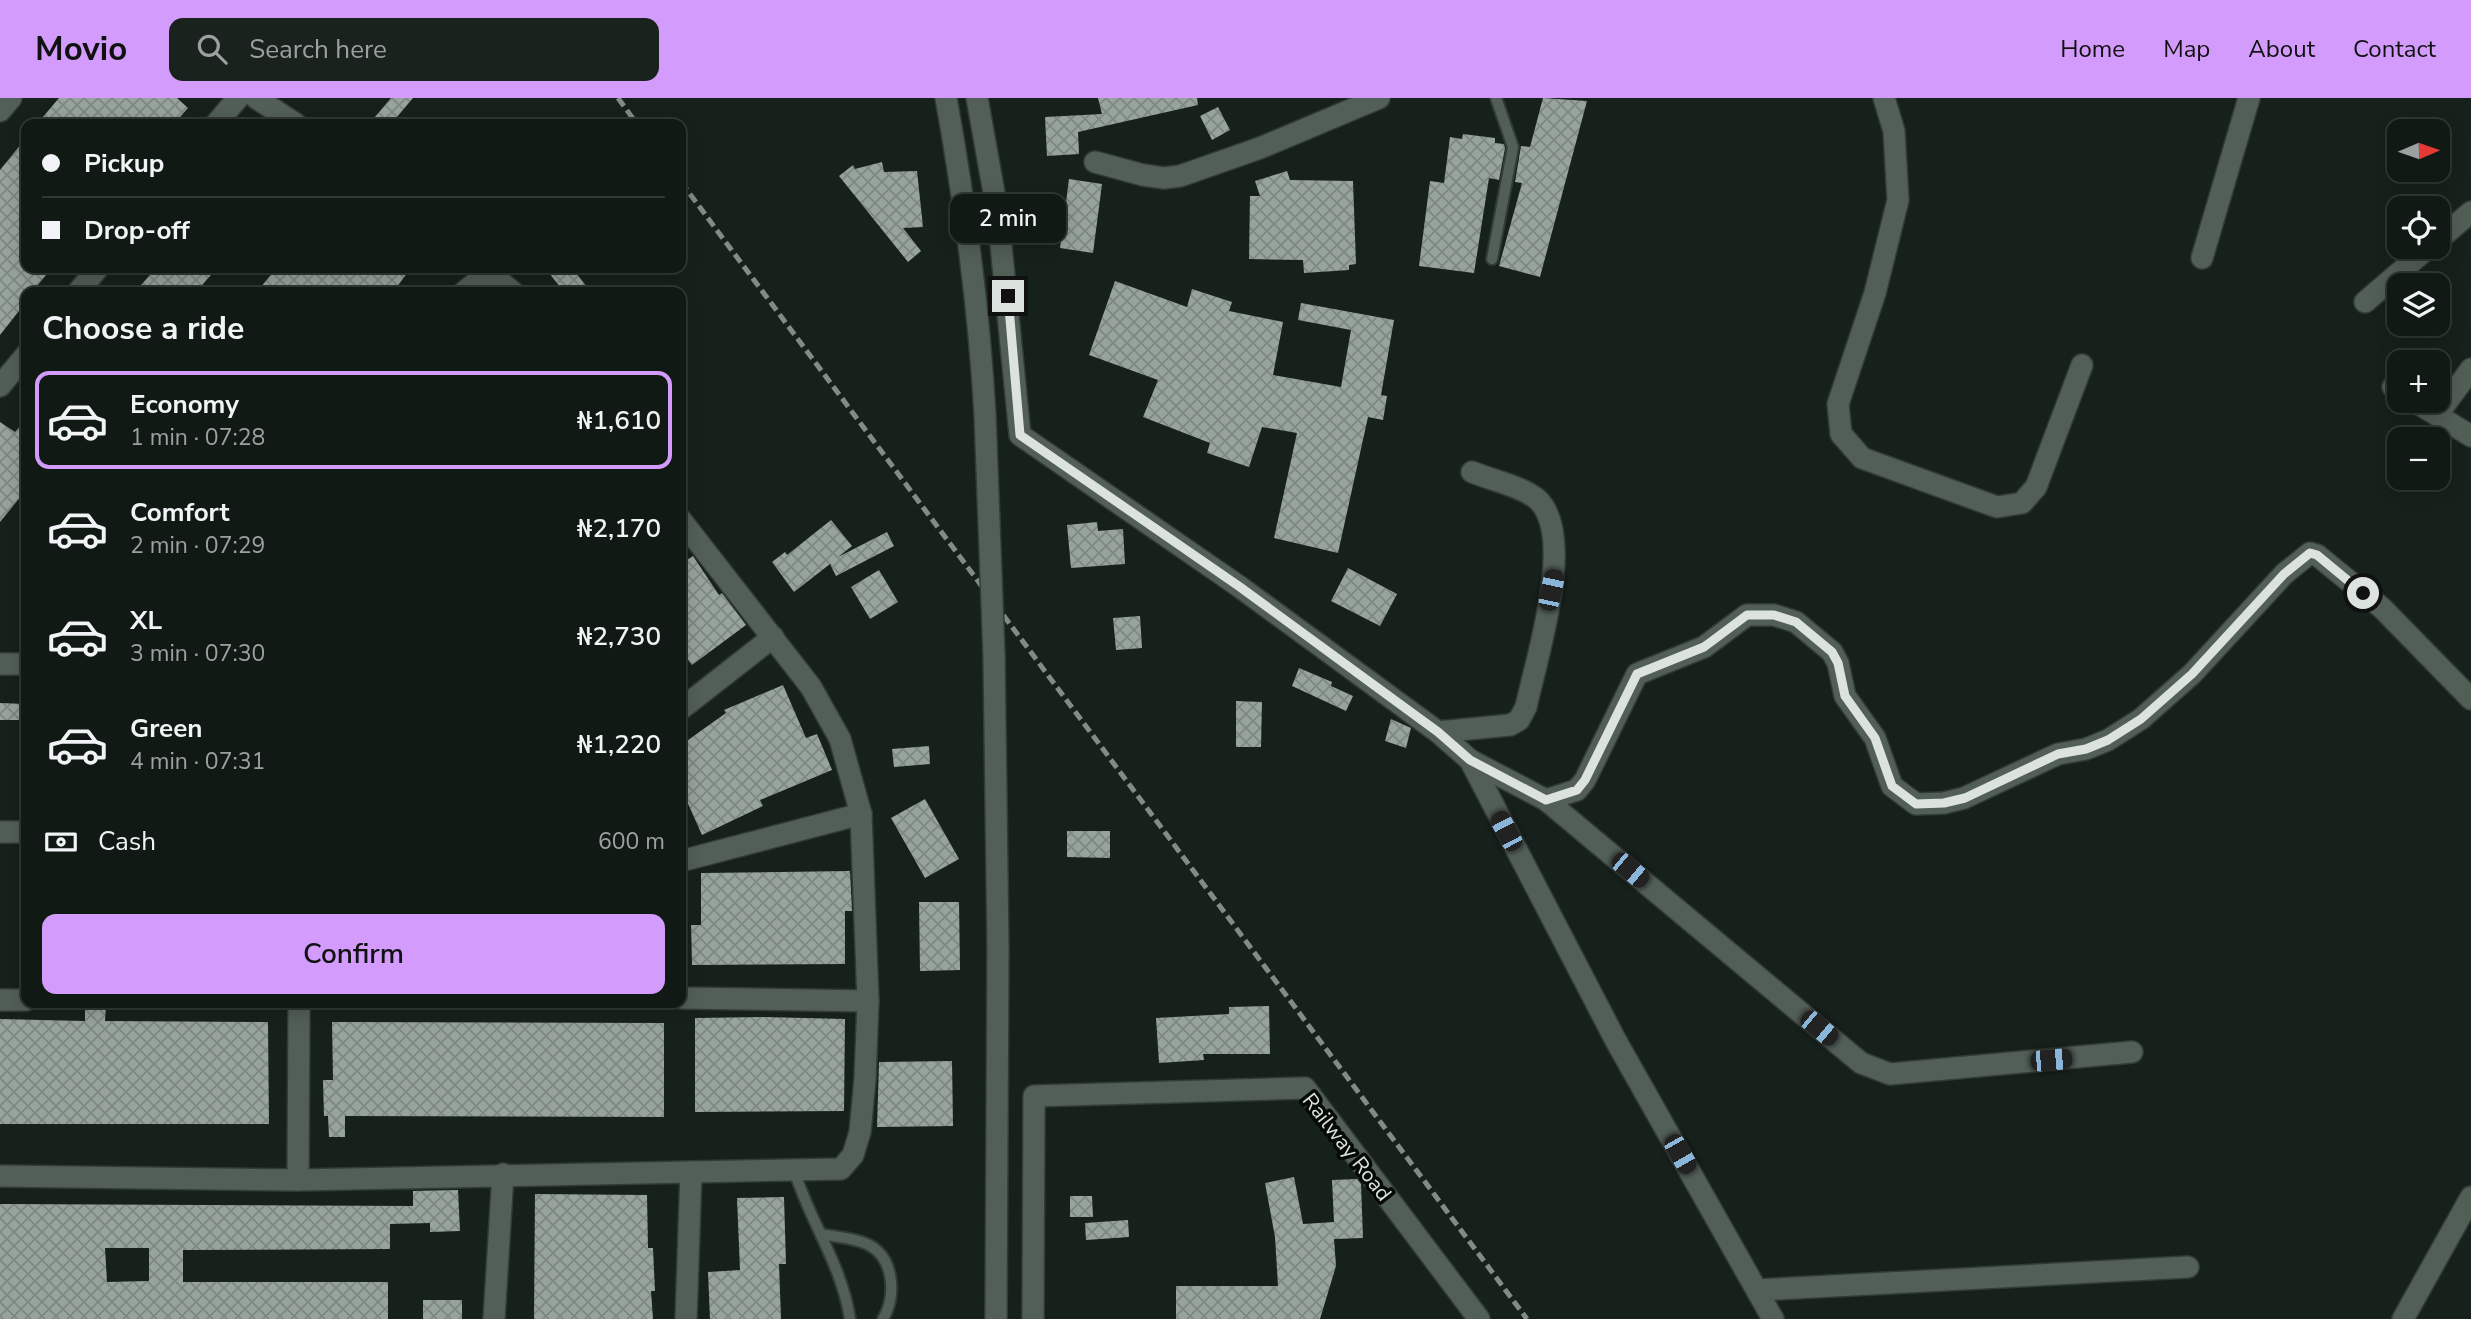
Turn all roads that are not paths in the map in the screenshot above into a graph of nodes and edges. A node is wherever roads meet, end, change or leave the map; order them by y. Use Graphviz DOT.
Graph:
graph roads {
  1 [pos="11,98"];
  2 [pos="238,98"];
  3 [pos="256,98"];
  4 [pos="946,98"];
  5 [pos="977,98"];
  6 [pos="1378,98"];
  7 [pos="1496,98"];
  8 [pos="1884,98"];
  9 [pos="2249,98"];
  10 [pos="0,111"];
  11 [pos="220,119"];
  12 [pos="288,119"];
  13 [pos="1096,162"];
  14 [pos="2471,212"];
  15 [pos="2450,230"];
  16 [pos="2202,258"];
  17 [pos="1492,259"];
  18 [pos="2415,259"];
  19 [pos="94,273"];
  20 [pos="483,273"];
  21 [pos="490,273"];
  22 [pos="82,287"];
  23 [pos="469,287"];
  24 [pos="507,287"];
  25 [pos="2365,302"];
  26 [pos="21,361"];
  27 [pos="2082,365"];
  28 [pos="2471,369"];
  29 [pos="0,386"];
  30 [pos="2434,413"];
  31 [pos="2437,415"];
  32 [pos="2471,436"];
  33 [pos="1472,472"];
  34 [pos="686,529"];
  35 [pos="773,637"];
  36 [pos="0,663"];
  37 [pos="21,664"];
  38 [pos="2471,699"];
  39 [pos="686,705"];
  40 [pos="1438,732"];
  41 [pos="1470,760"];
  42 [pos="1546,800"];
  43 [pos="861,814"];
  44 [pos="0,832"];
  45 [pos="21,832"];
  46 [pos="686,860"];
  47 [pos="686,998"];
  48 [pos="0,1000"];
  49 [pos="21,1000"];
  50 [pos="868,1001"];
  51 [pos="299,1008"];
  52 [pos="2132,1052"];
  53 [pos="794,1170"];
  54 [pos="691,1172"];
  55 [pos="503,1174"];
  56 [pos="0,1176"];
  57 [pos="298,1180"];
  58 [pos="2471,1197"];
  59 [pos="821,1234"];
  60 [pos="2188,1267"];
  61 [pos="1757,1290"];
  62 [pos="494,1319"];
  63 [pos="685,1319"];
  64 [pos="849,1319"];
  65 [pos="883,1319"];
  66 [pos="996,1319"];
  67 [pos="1033,1319"];
  68 [pos="1479,1319"];
  69 [pos="1773,1319"];
  70 [pos="2403,1319"];
  1 -- 10 [label="street"];
  2 -- 11 [label="street"];
  3 -- 12 [label="street"];
  4 -- 66 [label="street, bridge"];
  5 -- 40 [label="street"];
  6 -- 13 [label="street"];
  7 -- 17 [label="lane"];
  8 -- 27 [label="street"];
  9 -- 16 [label="street"];
  14 -- 15 [label="street"];
  18 -- 25 [label="street"];
  19 -- 22 [label="street"];
  20 -- 23 [label="street"];
  21 -- 24 [label="street"];
  26 -- 29 [label="street"];
  28 -- 31 [label="street"];
  30 -- 31 [label="street"];
  31 -- 32 [label="street"];
  33 -- 40 [label="street"];
  34 -- 35 [label="street"];
  35 -- 39 [label="street"];
  35 -- 43 [label="street"];
  36 -- 37 [label="street"];
  38 -- 42 [label="street"];
  40 -- 41 [label="street"];
  41 -- 42 [label="street"];
  41 -- 61 [label="street"];
  42 -- 52 [label="street"];
  43 -- 46 [label="street"];
  43 -- 50 [label="street"];
  44 -- 45 [label="street"];
  47 -- 50 [label="street"];
  48 -- 49 [label="street"];
  50 -- 53 [label="street"];
  51 -- 57 [label="street"];
  53 -- 54 [label="street"];
  53 -- 59 [label="lane"];
  54 -- 55 [label="street"];
  54 -- 63 [label="street"];
  55 -- 57 [label="street"];
  55 -- 62 [label="street"];
  56 -- 57 [label="street"];
  58 -- 70 [label="street"];
  59 -- 64 [label="lane"];
  59 -- 65 [label="lane"];
  60 -- 61 [label="street"];
  61 -- 69 [label="street"];
  67 -- 68 [label="street, Railway Road"];
}
